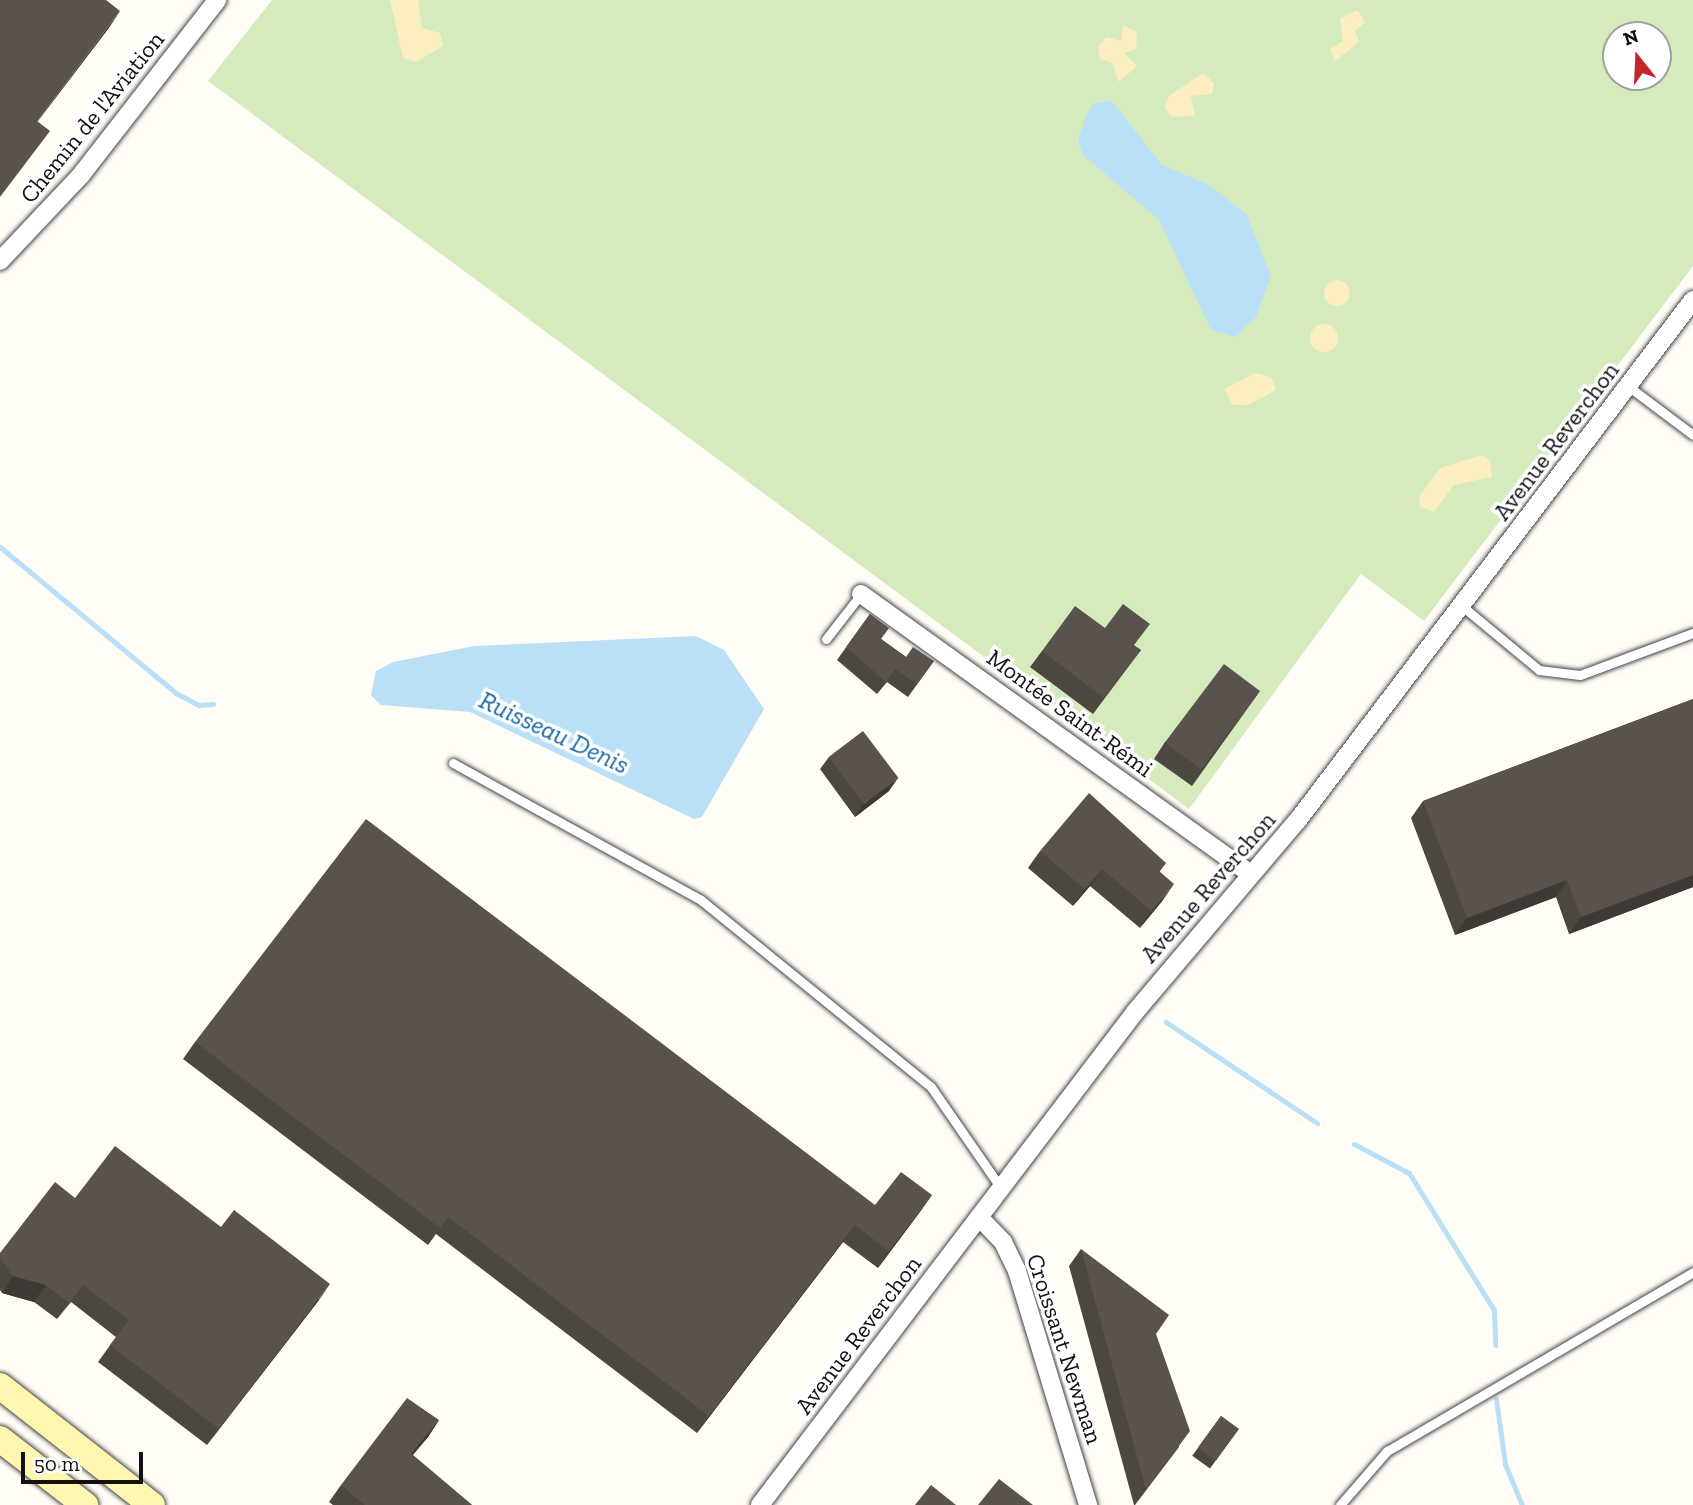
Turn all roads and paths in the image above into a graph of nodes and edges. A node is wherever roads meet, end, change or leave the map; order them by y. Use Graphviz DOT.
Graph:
graph roads {
  1 [pos="217,0"];
  2 [pos="0,261"];
  3 [pos="1693,300"];
  4 [pos="1628,386"];
  5 [pos="1693,435"];
  6 [pos="861,594"];
  7 [pos="1462,606"];
  8 [pos="1693,633"];
  9 [pos="827,639"];
  10 [pos="453,763"];
  11 [pos="1249,873"];
  12 [pos="1001,1188"];
  13 [pos="979,1217"];
  14 [pos="1693,1272"];
  15 [pos="0,1386"];
  16 [pos="0,1439"];
  17 [pos="85,1505"];
  18 [pos="152,1505"];
  19 [pos="760,1505"];
  20 [pos="1088,1505"];
  21 [pos="1340,1505"];
  1 -- 2 [label="street, Chemin de l'Aviation"];
  3 -- 4 [label="street, Avenue Reverchon"];
  4 -- 5 [label="lane"];
  4 -- 7 [label="street, Avenue Reverchon"];
  6 -- 9 [label="lane"];
  6 -- 11 [label="street, Montée Saint-Rémi"];
  7 -- 8 [label="lane"];
  7 -- 11 [label="street, Avenue Reverchon"];
  10 -- 12 [label="lane"];
  11 -- 12 [label="street, Avenue Reverchon"];
  12 -- 13 [label="street, Avenue Reverchon"];
  13 -- 19 [label="street, Avenue Reverchon"];
  13 -- 20 [label="street, Croissant Newman"];
  14 -- 21 [label="lane"];
  15 -- 18 [label="main road"];
  16 -- 17 [label="main road"];
}
